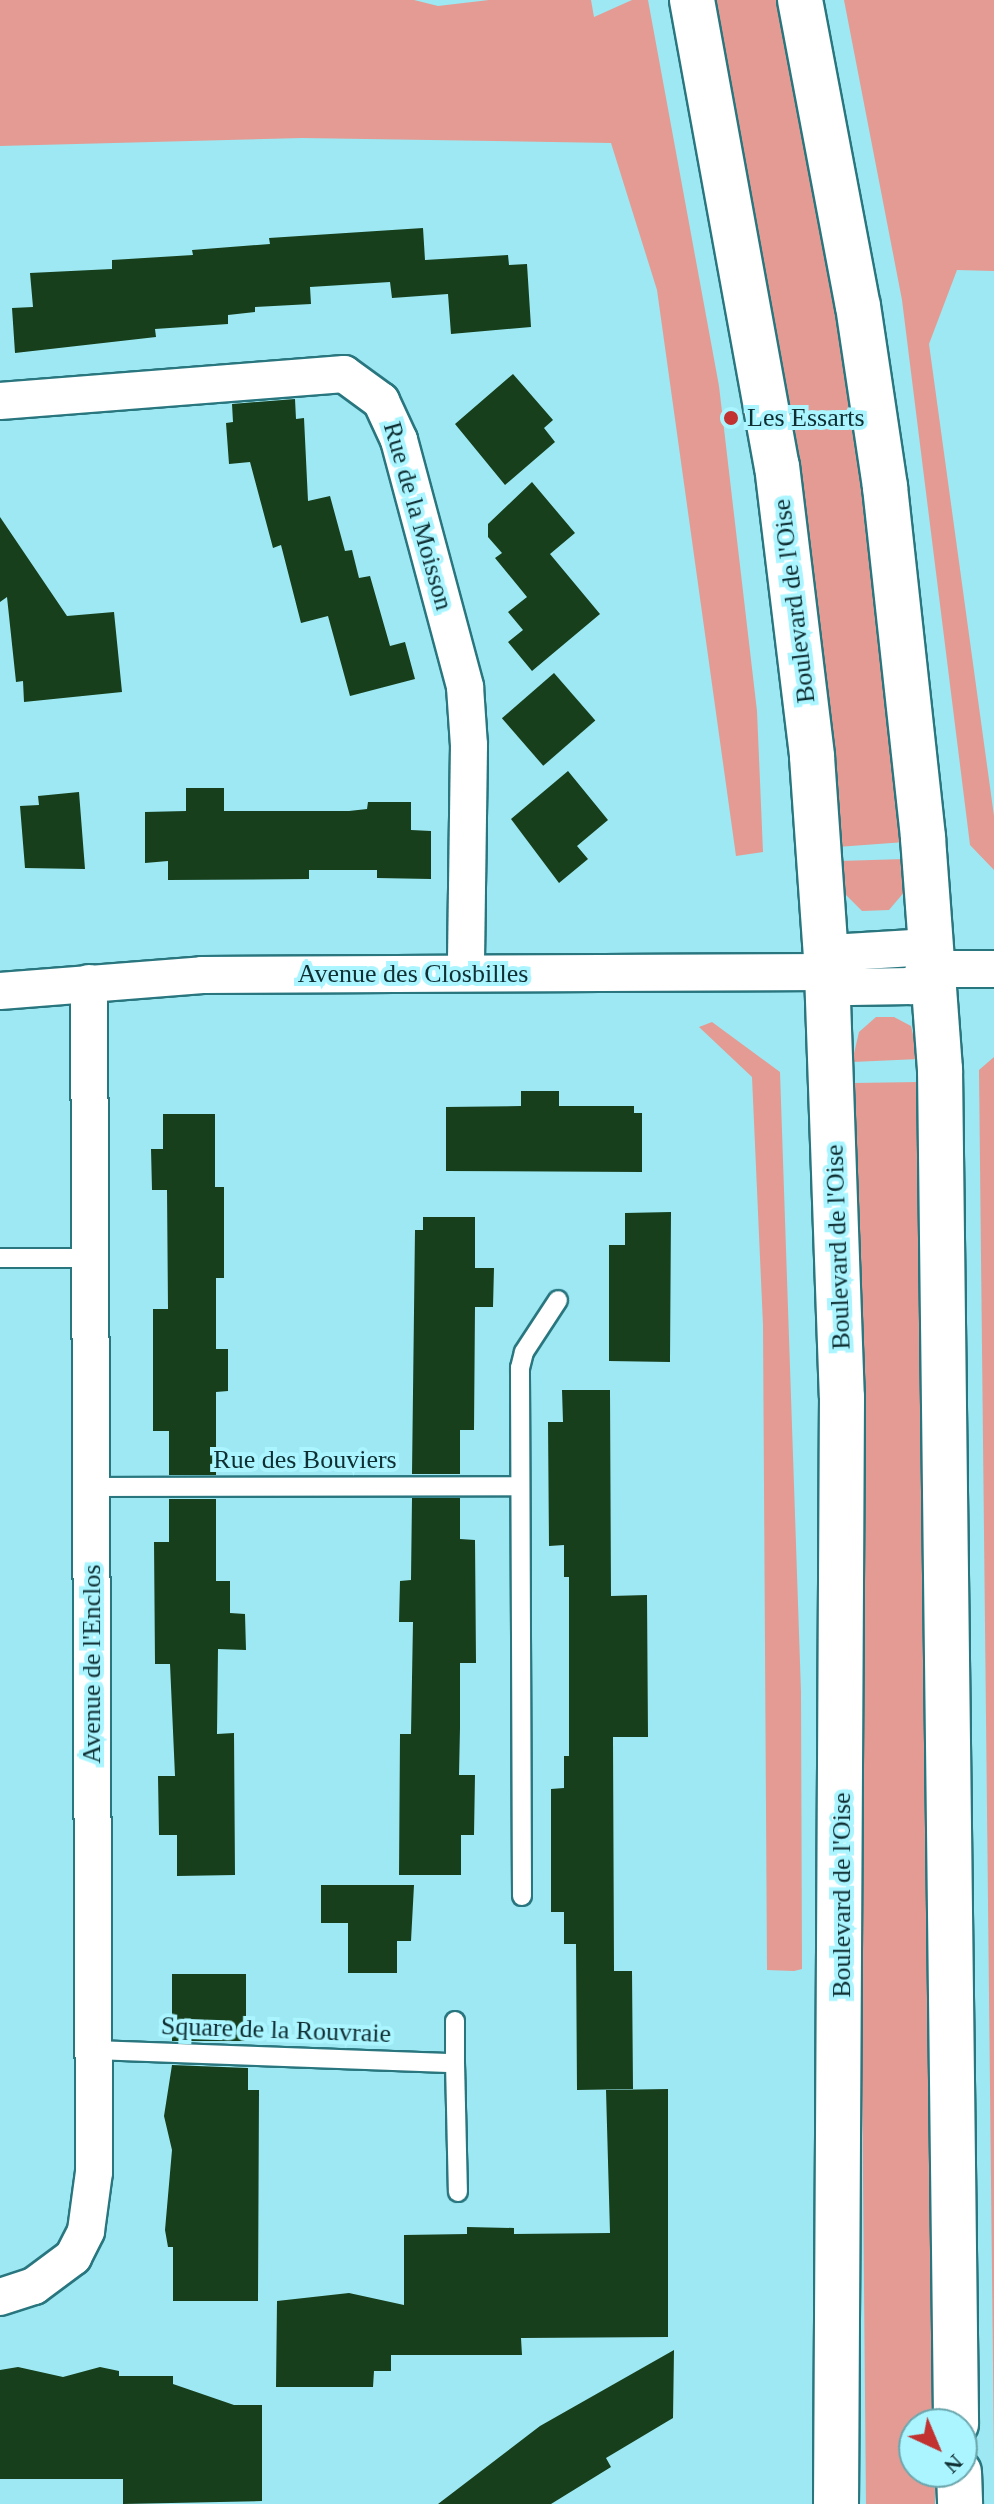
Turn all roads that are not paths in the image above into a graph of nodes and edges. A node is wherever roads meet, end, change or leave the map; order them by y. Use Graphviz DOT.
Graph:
graph roads {
  1 [pos="692,0"];
  2 [pos="800,0"];
  3 [pos="0,401"];
  4 [pos="933,969"];
  5 [pos="994,969"];
  6 [pos="827,972"];
  7 [pos="466,973"];
  8 [pos="89,983"];
  9 [pos="0,991"];
  10 [pos="0,1258"];
  11 [pos="89,1258"];
  12 [pos="558,1300"];
  13 [pos="520,1486"];
  14 [pos="91,1487"];
  15 [pos="522,1896"];
  16 [pos="455,2021"];
  17 [pos="94,2050"];
  18 [pos="455,2063"];
  19 [pos="458,2192"];
  20 [pos="0,2297"];
  21 [pos="956,2408"];
  22 [pos="836,2504"];
  1 -- 6 [label="main road, Boulevard de l'Oise"];
  2 -- 4 [label="main road"];
  3 -- 7 [label="street, Rue de la Moisson"];
  4 -- 5 [label="street"];
  4 -- 6 [label="street"];
  4 -- 21 [label="main road"];
  6 -- 7 [label="street, Avenue des Closbilles"];
  6 -- 22 [label="main road, Boulevard de l'Oise"];
  7 -- 8 [label="street, Avenue des Closbilles"];
  8 -- 9 [label="street, Avenue des Closbilles"];
  8 -- 11 [label="street, Avenue de l'Enclos"];
  10 -- 11 [label="lane"];
  11 -- 14 [label="street, Avenue de l'Enclos"];
  12 -- 13 [label="lane"];
  13 -- 14 [label="lane, Rue des Bouviers"];
  13 -- 15 [label="lane"];
  14 -- 17 [label="street, Avenue de l'Enclos"];
  16 -- 18 [label="lane"];
  17 -- 18 [label="lane, Square de la Rouvraie"];
  17 -- 20 [label="street, Avenue de l'Enclos"];
  18 -- 19 [label="lane"];
}
